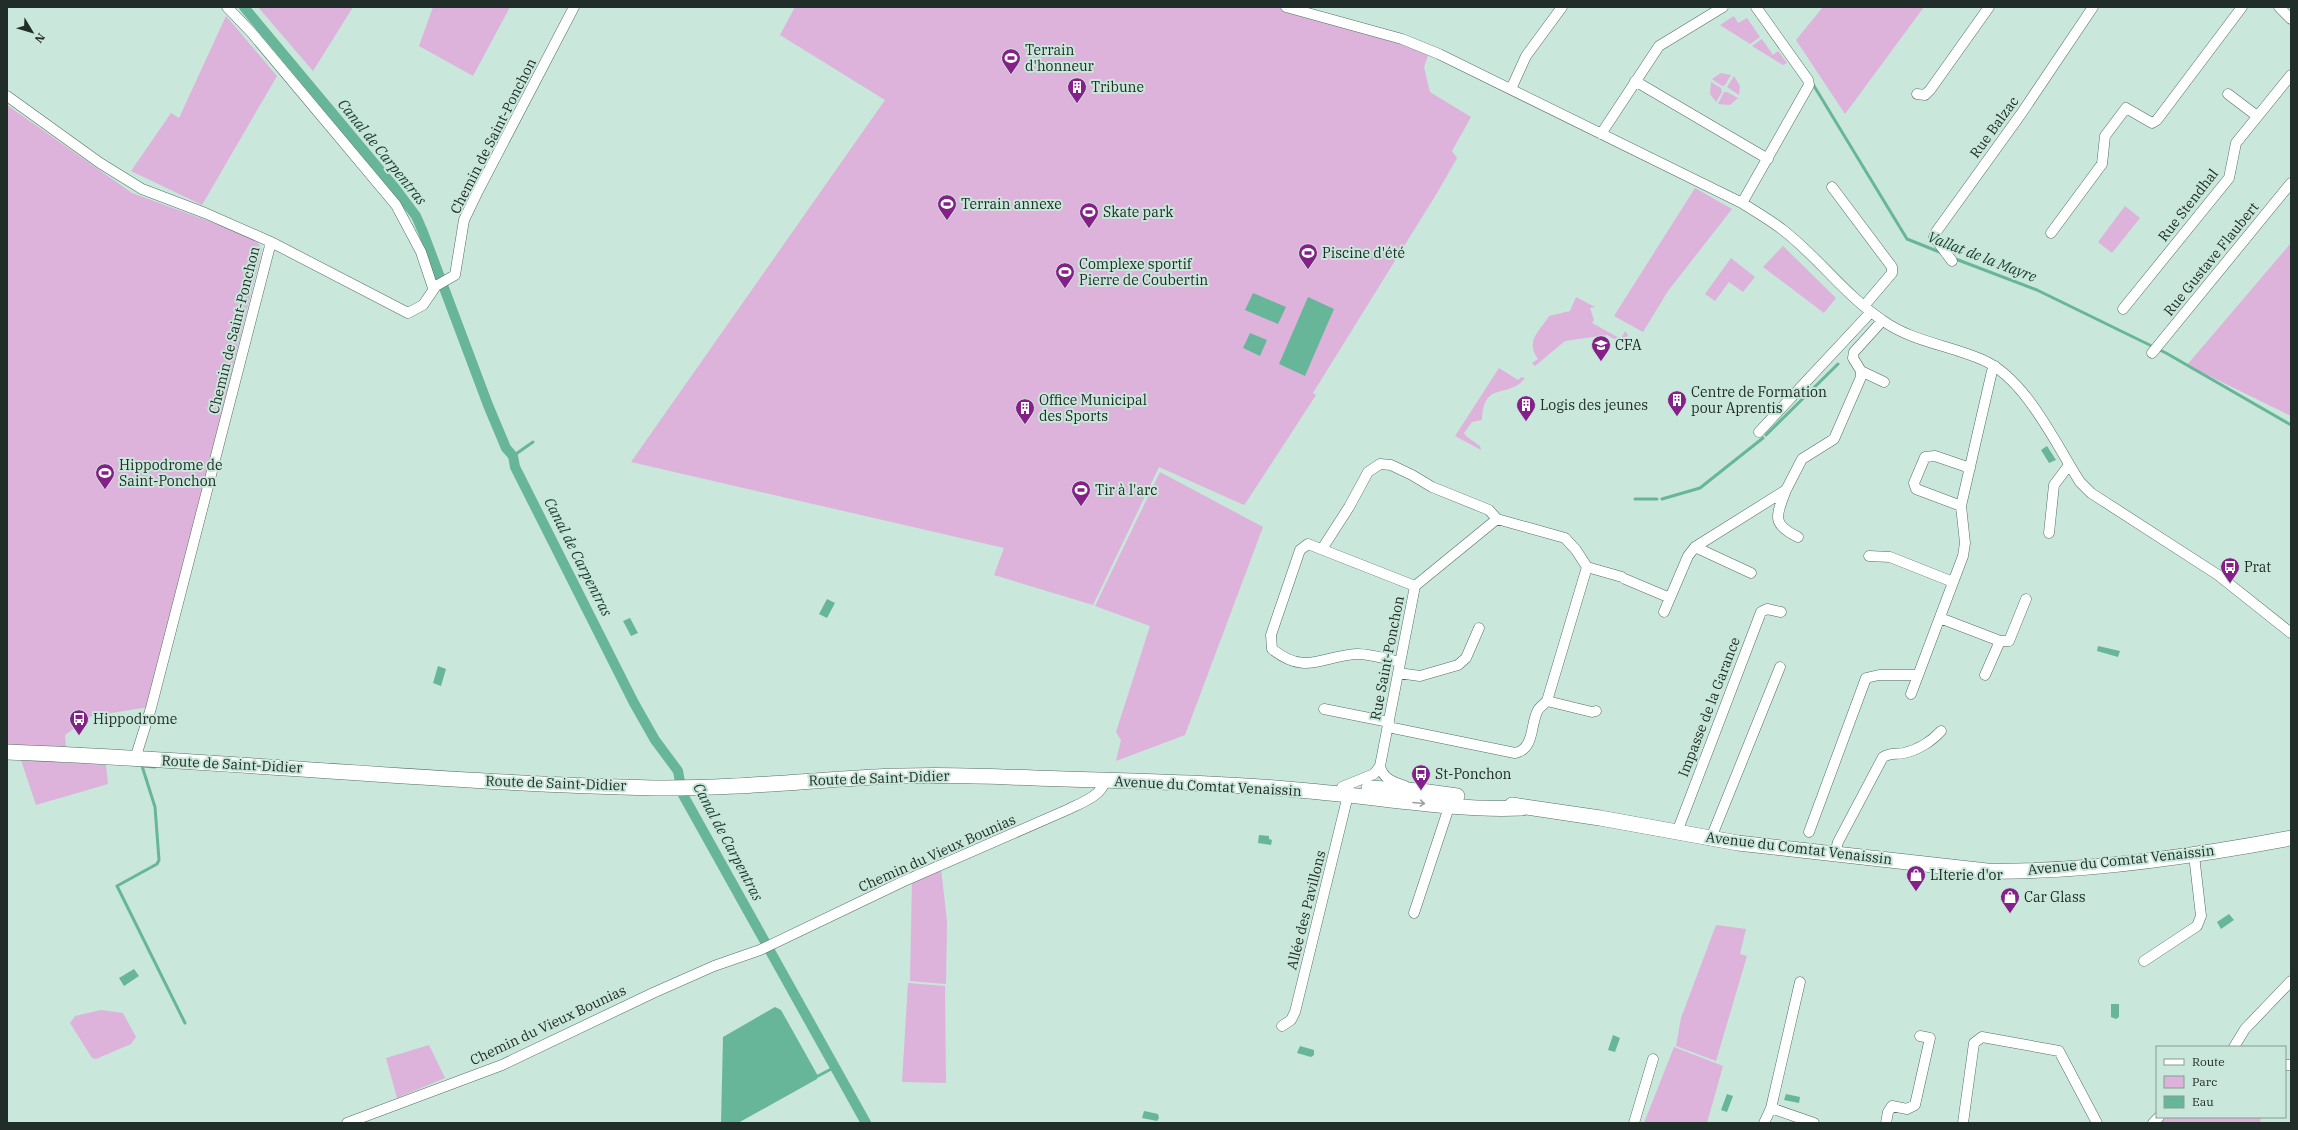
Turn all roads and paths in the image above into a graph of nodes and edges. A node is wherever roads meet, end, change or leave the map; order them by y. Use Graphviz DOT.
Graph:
graph roads {
  1 [pos="227,7"];
  2 [pos="574,7"];
  3 [pos="1286,7"];
  4 [pos="1562,7"];
  5 [pos="1723,7"];
  6 [pos="1756,7"];
  7 [pos="1989,7"];
  8 [pos="2093,7"];
  9 [pos="2242,7"];
  10 [pos="2279,7"];
  11 [pos="2291,19"];
  12 [pos="2291,76"];
  13 [pos="1635,80"];
  14 [pos="1511,89"];
  15 [pos="1916,94"];
  16 [pos="2228,94"];
  17 [pos="7,96"];
  18 [pos="2257,116"];
  19 [pos="1601,134"];
  20 [pos="1768,159"];
  21 [pos="2291,183"];
  22 [pos="1832,187"];
  23 [pos="1742,204"];
  24 [pos="2050,233"];
  25 [pos="271,242"];
  26 [pos="1952,261"];
  27 [pos="434,287"];
  28 [pos="1868,309"];
  29 [pos="2123,309"];
  30 [pos="1882,321"];
  31 [pos="2152,353"];
  32 [pos="1995,366"];
  33 [pos="1861,371"];
  34 [pos="1884,382"];
  35 [pos="1759,432"];
  36 [pos="2070,465"];
  37 [pos="1970,468"];
  38 [pos="1786,490"];
  39 [pos="1961,506"];
  40 [pos="1497,519"];
  41 [pos="2049,533"];
  42 [pos="1798,538"];
  43 [pos="1695,547"];
  44 [pos="1322,549"];
  45 [pos="1869,556"];
  46 [pos="1587,567"];
  47 [pos="1751,573"];
  48 [pos="1954,582"];
  49 [pos="1415,586"];
  50 [pos="1670,598"];
  51 [pos="2026,599"];
  52 [pos="1664,612"];
  53 [pos="1781,612"];
  54 [pos="1940,618"];
  55 [pos="1479,628"];
  56 [pos="2291,633"];
  57 [pos="2000,641"];
  58 [pos="1400,662"];
  59 [pos="1780,667"];
  60 [pos="1398,673"];
  61 [pos="1918,675"];
  62 [pos="1985,675"];
  63 [pos="1911,694"];
  64 [pos="1547,701"];
  65 [pos="1324,709"];
  66 [pos="1596,711"];
  67 [pos="1389,724"];
  68 [pos="1941,730"];
  69 [pos="7,752"];
  70 [pos="135,758"];
  71 [pos="1377,775"];
  72 [pos="1105,780"];
  73 [pos="1349,793"];
  74 [pos="1451,800"];
  75 [pos="1399,801"];
  76 [pos="1677,832"];
  77 [pos="1809,832"];
  78 [pos="1711,838"];
  79 [pos="2291,838"];
  80 [pos="1836,853"];
  81 [pos="2194,855"];
  82 [pos="1414,913"];
  83 [pos="2144,961"];
  84 [pos="1800,982"];
  85 [pos="2291,982"];
  86 [pos="1282,1026"];
  87 [pos="1920,1036"];
  88 [pos="2235,1046"];
  89 [pos="1653,1059"];
  90 [pos="1771,1108"];
  91 [pos="347,1123"];
  92 [pos="1634,1123"];
  93 [pos="1764,1123"];
  94 [pos="1814,1123"];
  95 [pos="1886,1123"];
  96 [pos="1963,1123"];
  97 [pos="2097,1123"];
  1 -- 27 [label="street"];
  2 -- 27 [label="street, Chemin de Saint-Ponchon"];
  3 -- 14 [label="street"];
  4 -- 14 [label="street"];
  5 -- 13 [label="street"];
  6 -- 20 [label="street"];
  7 -- 15 [label="street"];
  8 -- 26 [label="street, Rue Balzac"];
  9 -- 24 [label="street"];
  10 -- 11 [label="street"];
  12 -- 18 [label="street, Rue Stendhal"];
  13 -- 19 [label="street"];
  13 -- 20 [label="street"];
  14 -- 19 [label="street"];
  16 -- 18 [label="street"];
  17 -- 25 [label="street"];
  18 -- 29 [label="street, Rue Stendhal"];
  19 -- 23 [label="street"];
  20 -- 23 [label="street"];
  21 -- 31 [label="street, Rue Gustave Flaubert"];
  22 -- 28 [label="street"];
  23 -- 28 [label="street"];
  25 -- 27 [label="street, Chemin de Saint-Ponchon"];
  25 -- 70 [label="street, Chemin de Saint-Ponchon"];
  28 -- 30 [label="street"];
  28 -- 35 [label="street"];
  30 -- 32 [label="street"];
  30 -- 33 [label="street"];
  32 -- 36 [label="street"];
  32 -- 37 [label="street"];
  33 -- 34 [label="street"];
  33 -- 38 [label="street"];
  36 -- 41 [label="street"];
  36 -- 56 [label="street"];
  37 -- 39 [label="street"];
  37 -- 39 [label="street"];
  38 -- 42 [label="street"];
  38 -- 43 [label="street"];
  39 -- 48 [label="street"];
  40 -- 44 [label="street"];
  40 -- 46 [label="street"];
  40 -- 49 [label="street, Rue Saint-Ponchon"];
  43 -- 47 [label="street"];
  43 -- 50 [label="street"];
  44 -- 49 [label="street"];
  44 -- 58 [label="street"];
  45 -- 48 [label="street"];
  46 -- 50 [label="street"];
  46 -- 64 [label="street"];
  48 -- 54 [label="street"];
  49 -- 58 [label="street, Rue Saint-Ponchon"];
  50 -- 52 [label="street"];
  51 -- 57 [label="street"];
  53 -- 76 [label="street, Impasse de la Garance"];
  54 -- 57 [label="street"];
  54 -- 61 [label="street"];
  55 -- 60 [label="street"];
  57 -- 62 [label="street"];
  58 -- 60 [label="street, Rue Saint-Ponchon"];
  59 -- 78 [label="street"];
  60 -- 67 [label="street, Rue Saint-Ponchon"];
  61 -- 63 [label="street"];
  61 -- 77 [label="street"];
  64 -- 66 [label="street"];
  64 -- 67 [label="street"];
  65 -- 67 [label="street"];
  67 -- 71 [label="street, Rue Saint-Ponchon"];
  68 -- 80 [label="street"];
  69 -- 70 [label="main road, Route de Saint-Didier"];
  70 -- 72 [label="main road, Route de Saint-Didier"];
  71 -- 73 [label="main road, Avenue du Comtat Venaissin"];
  71 -- 74 [label="main road, Avenue du Comtat Venaissin"];
  71 -- 75 [label="street"];
  72 -- 73 [label="main road, Avenue du Comtat Venaissin"];
  72 -- 91 [label="street, Chemin du Vieux Bounias"];
  73 -- 75 [label="main road, Avenue du Comtat Venaissin"];
  73 -- 86 [label="street, Allée des Pavillons"];
  75 -- 74 [label="main road, Avenue du Comtat Venaissin, one-way"];
  74 -- 76 [label="main road, Avenue du Comtat Venaissin"];
  74 -- 82 [label="street"];
  76 -- 78 [label="main road, Avenue du Comtat Venaissin"];
  78 -- 80 [label="main road, Avenue du Comtat Venaissin"];
  79 -- 81 [label="main road, Avenue du Comtat Venaissin"];
  80 -- 81 [label="main road, Avenue du Comtat Venaissin"];
  81 -- 83 [label="street"];
  84 -- 90 [label="street"];
  85 -- 88 [label="street"];
  87 -- 95 [label="street"];
  89 -- 92 [label="street"];
  90 -- 93 [label="street"];
  90 -- 94 [label="street"];
  96 -- 97 [label="street"];
}
